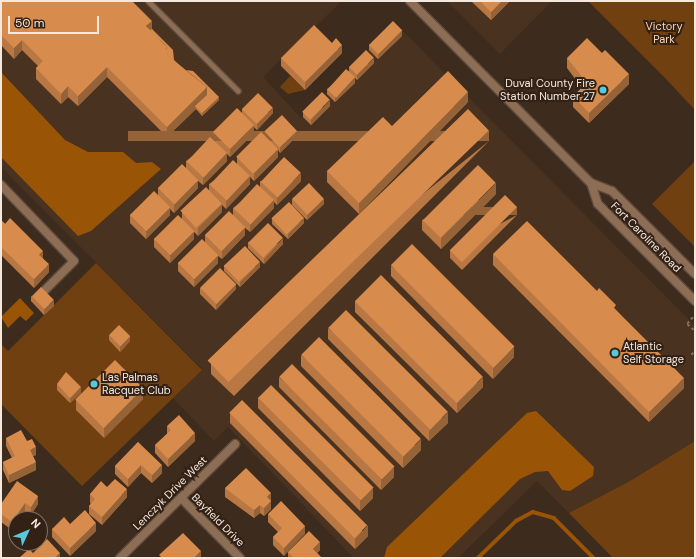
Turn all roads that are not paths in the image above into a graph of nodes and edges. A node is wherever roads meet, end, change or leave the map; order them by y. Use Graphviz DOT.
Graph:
graph roads {
  1 [pos="148,1"];
  2 [pos="410,1"];
  3 [pos="238,91"];
  4 [pos="591,182"];
  5 [pos="1,186"];
  6 [pos="695,274"];
  7 [pos="45,290"];
  8 [pos="695,301"];
  9 [pos="235,444"];
  10 [pos="181,498"];
  11 [pos="120,558"];
  12 [pos="240,558"];
  1 -- 3 [label="lane"];
  2 -- 4 [label="street, Fort Caroline Road"];
  4 -- 6 [label="street, Fort Caroline Road"];
  4 -- 8 [label="street, Fort Caroline Road"];
  5 -- 7 [label="street"];
  9 -- 10 [label="street, Lenczyk Drive West"];
  10 -- 11 [label="street, Lenczyk Drive West"];
  10 -- 12 [label="street, Bayfield Drive"];
}
